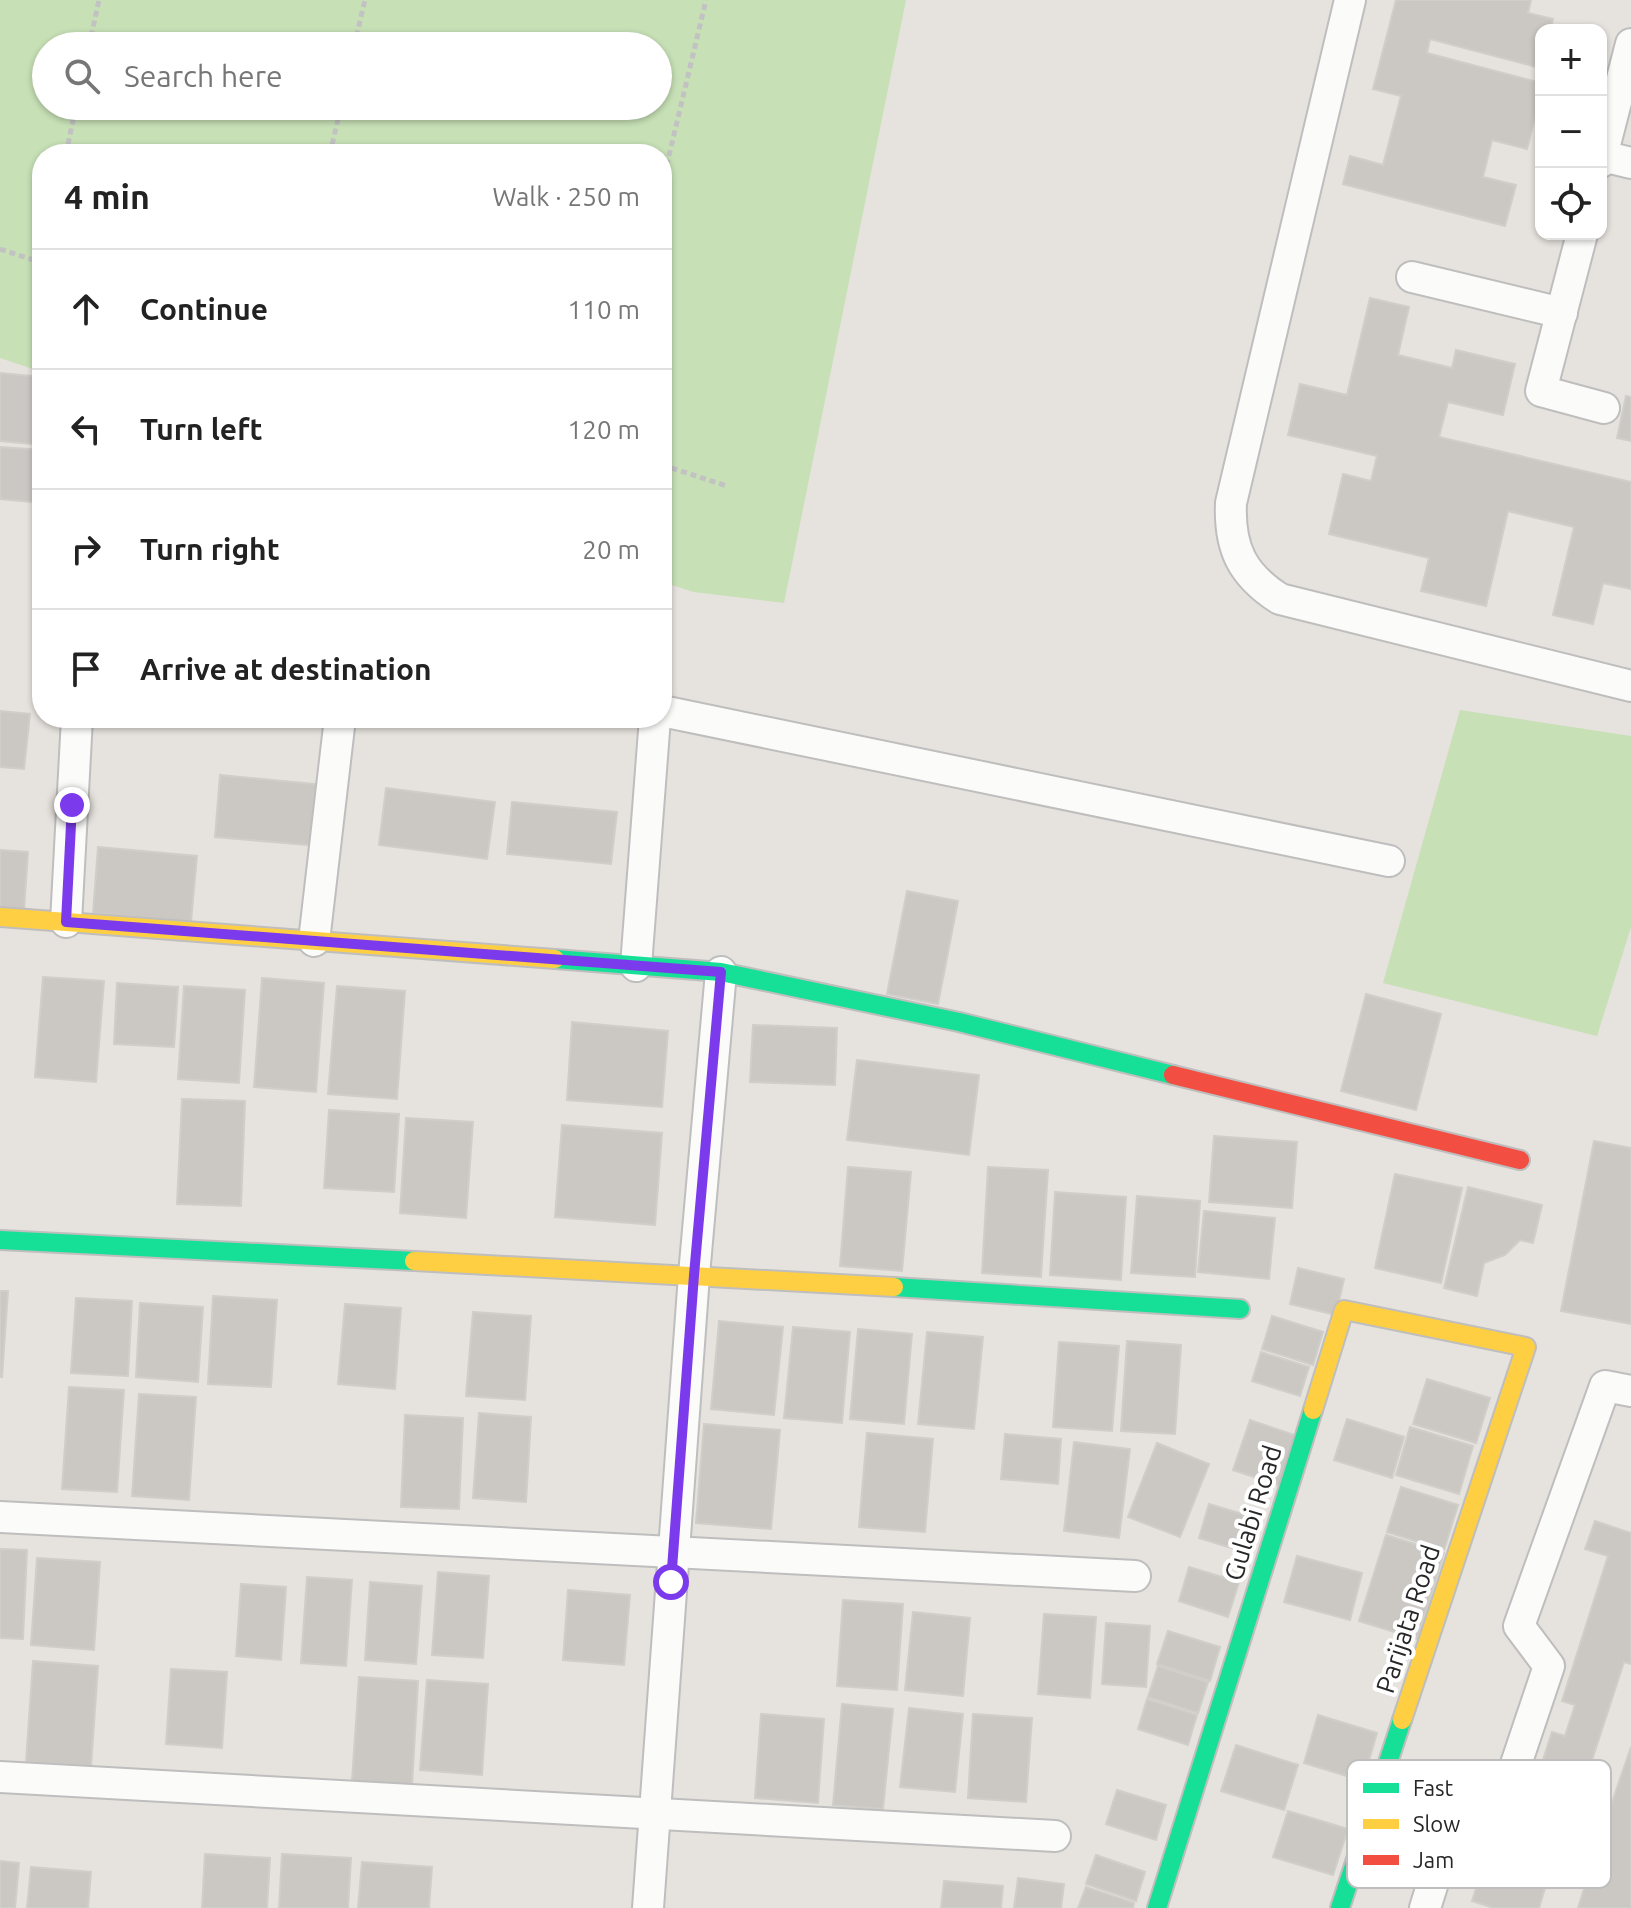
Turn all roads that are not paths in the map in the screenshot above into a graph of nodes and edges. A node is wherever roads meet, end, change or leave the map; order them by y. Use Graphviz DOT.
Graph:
graph roads {
  1 [pos="1350,0"];
  2 [pos="1631,44"];
  3 [pos="1611,160"];
  4 [pos="1580,240"];
  5 [pos="1412,277"];
  6 [pos="1562,313"];
  7 [pos="1604,408"];
  8 [pos="1631,686"];
  9 [pos="672,713"];
  10 [pos="76,728"];
  11 [pos="339,728"];
  12 [pos="654,728"];
  13 [pos="1389,861"];
  14 [pos="0,917"];
  15 [pos="66,922"];
  16 [pos="314,941"];
  17 [pos="636,966"];
  18 [pos="721,972"];
  19 [pos="1520,1160"];
  20 [pos="0,1240"];
  21 [pos="694,1275"];
  22 [pos="1240,1309"];
  23 [pos="1526,1347"];
  24 [pos="1631,1391"];
  25 [pos="0,1517"];
  26 [pos="673,1553"];
  27 [pos="1135,1576"];
  28 [pos="1389,1760"];
  29 [pos="1517,1760"];
  30 [pos="0,1777"];
  31 [pos="654,1814"];
  32 [pos="1055,1836"];
  33 [pos="1347,1887"];
  34 [pos="1431,1888"];
  35 [pos="648,1908"];
  36 [pos="1157,1908"];
  37 [pos="1340,1908"];
  38 [pos="1425,1908"];
  1 -- 8 [label="street"];
  2 -- 3 [label="street"];
  4 -- 6 [label="street"];
  5 -- 6 [label="street"];
  6 -- 7 [label="street"];
  9 -- 13 [label="street"];
  10 -- 15 [label="street"];
  11 -- 16 [label="street"];
  12 -- 17 [label="street"];
  14 -- 15 [label="street"];
  15 -- 16 [label="street"];
  16 -- 17 [label="street"];
  17 -- 18 [label="street"];
  18 -- 19 [label="street"];
  18 -- 21 [label="street"];
  20 -- 21 [label="street"];
  21 -- 22 [label="street"];
  21 -- 26 [label="street"];
  23 -- 28 [label="street, Parijata Road"];
  23 -- 36 [label="street, Gulabi Road"];
  24 -- 29 [label="street"];
  25 -- 26 [label="street"];
  26 -- 27 [label="street"];
  26 -- 31 [label="street"];
  30 -- 31 [label="street"];
  31 -- 32 [label="street"];
  31 -- 35 [label="street"];
  33 -- 37 [label="street, Parijata Road"];
  34 -- 38 [label="street"];
}
